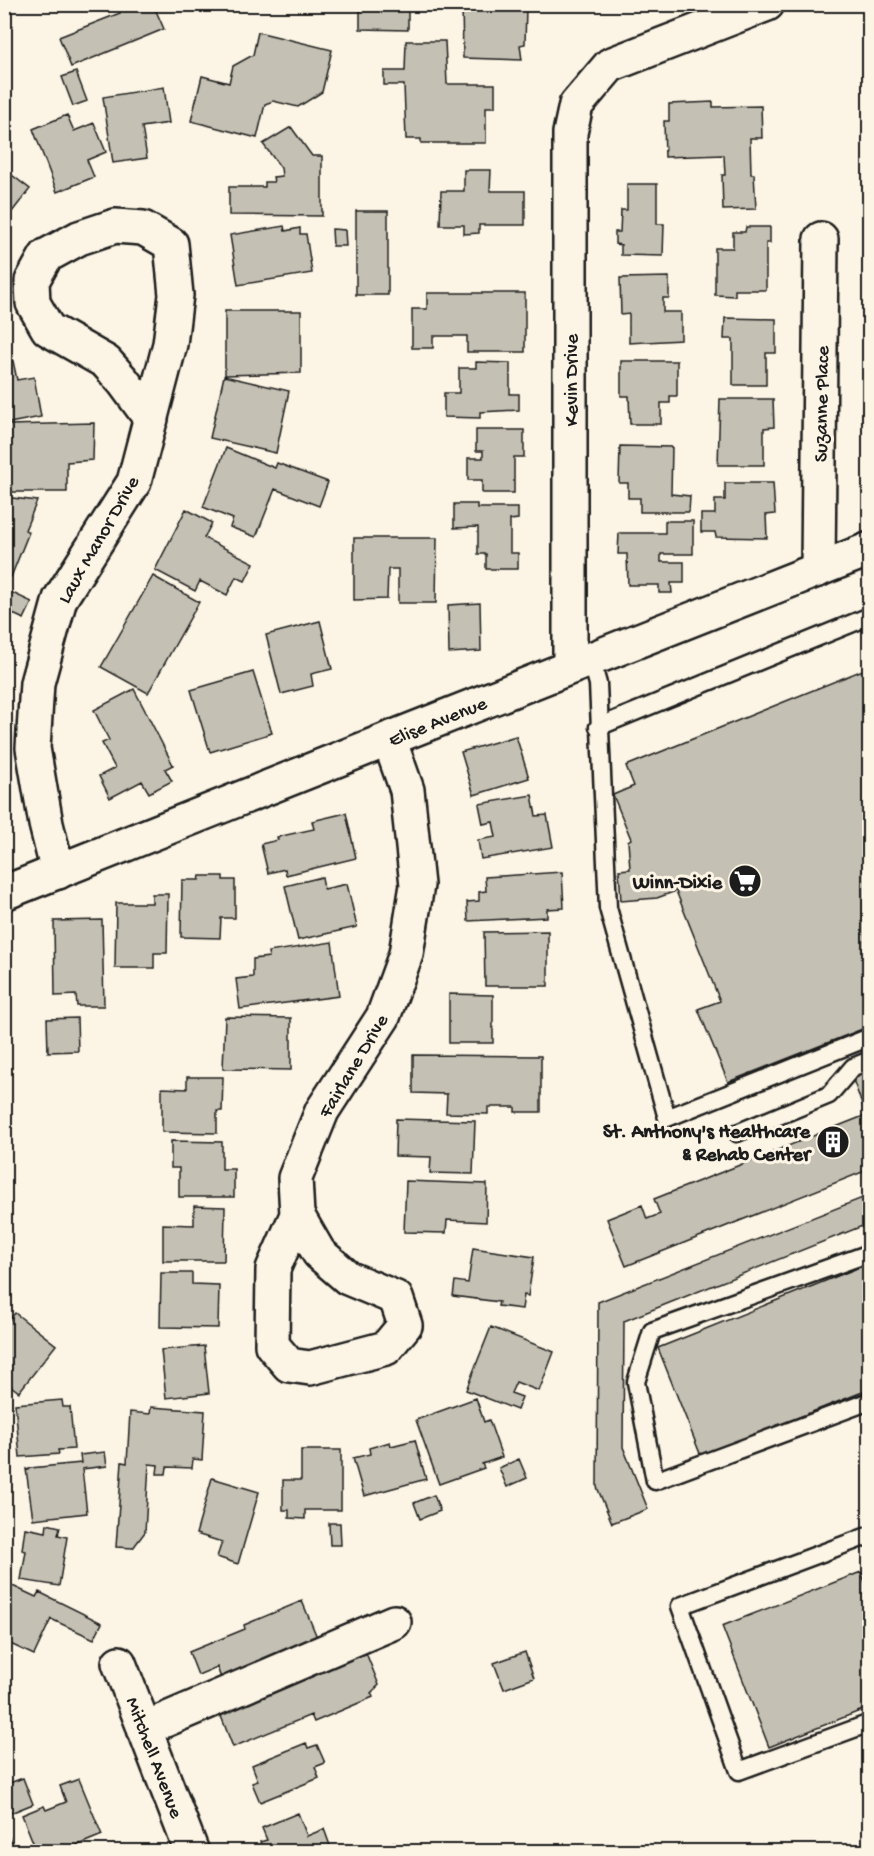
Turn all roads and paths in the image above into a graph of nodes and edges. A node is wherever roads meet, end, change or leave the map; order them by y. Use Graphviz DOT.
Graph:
graph roads {
  1 [pos="767,4"];
  2 [pos="821,239"];
  3 [pos="151,419"];
  4 [pos="870,549"];
  5 [pos="818,570"];
  6 [pos="870,616"];
  7 [pos="580,663"];
  8 [pos="598,727"];
  9 [pos="389,739"];
  10 [pos="58,872"];
  11 [pos="4,893"];
  12 [pos="870,1037"];
  13 [pos="870,1060"];
  14 [pos="737,1133"];
  15 [pos="297,1215"];
  16 [pos="870,1253"];
  17 [pos="870,1401"];
  18 [pos="870,1534"];
  19 [pos="394,1622"];
  20 [pos="119,1663"];
  21 [pos="870,1724"];
  22 [pos="144,1729"];
  23 [pos="192,1851"];
  1 -- 7 [label="street, Kevin Drive"];
  2 -- 5 [label="street, Suzanne Place"];
  3 -- 3 [label="street, Laux Manor Drive"];
  3 -- 10 [label="street, Laux Manor Drive"];
  4 -- 5 [label="street, Elise Avenue"];
  5 -- 7 [label="street, Elise Avenue"];
  6 -- 8 [label="lane"];
  7 -- 8 [label="lane"];
  7 -- 9 [label="street, Elise Avenue"];
  8 -- 12 [label="lane"];
  9 -- 10 [label="street, Elise Avenue"];
  9 -- 15 [label="street, Fairlane Drive"];
  10 -- 11 [label="street, Elise Avenue"];
  13 -- 14 [label="lane"];
  15 -- 15 [label="street, Fairlane Drive"];
  16 -- 17 [label="lane"];
  18 -- 21 [label="lane"];
  19 -- 22 [label="street"];
  20 -- 22 [label="street, Mitchell Avenue"];
  22 -- 23 [label="street, Mitchell Avenue"];
}
